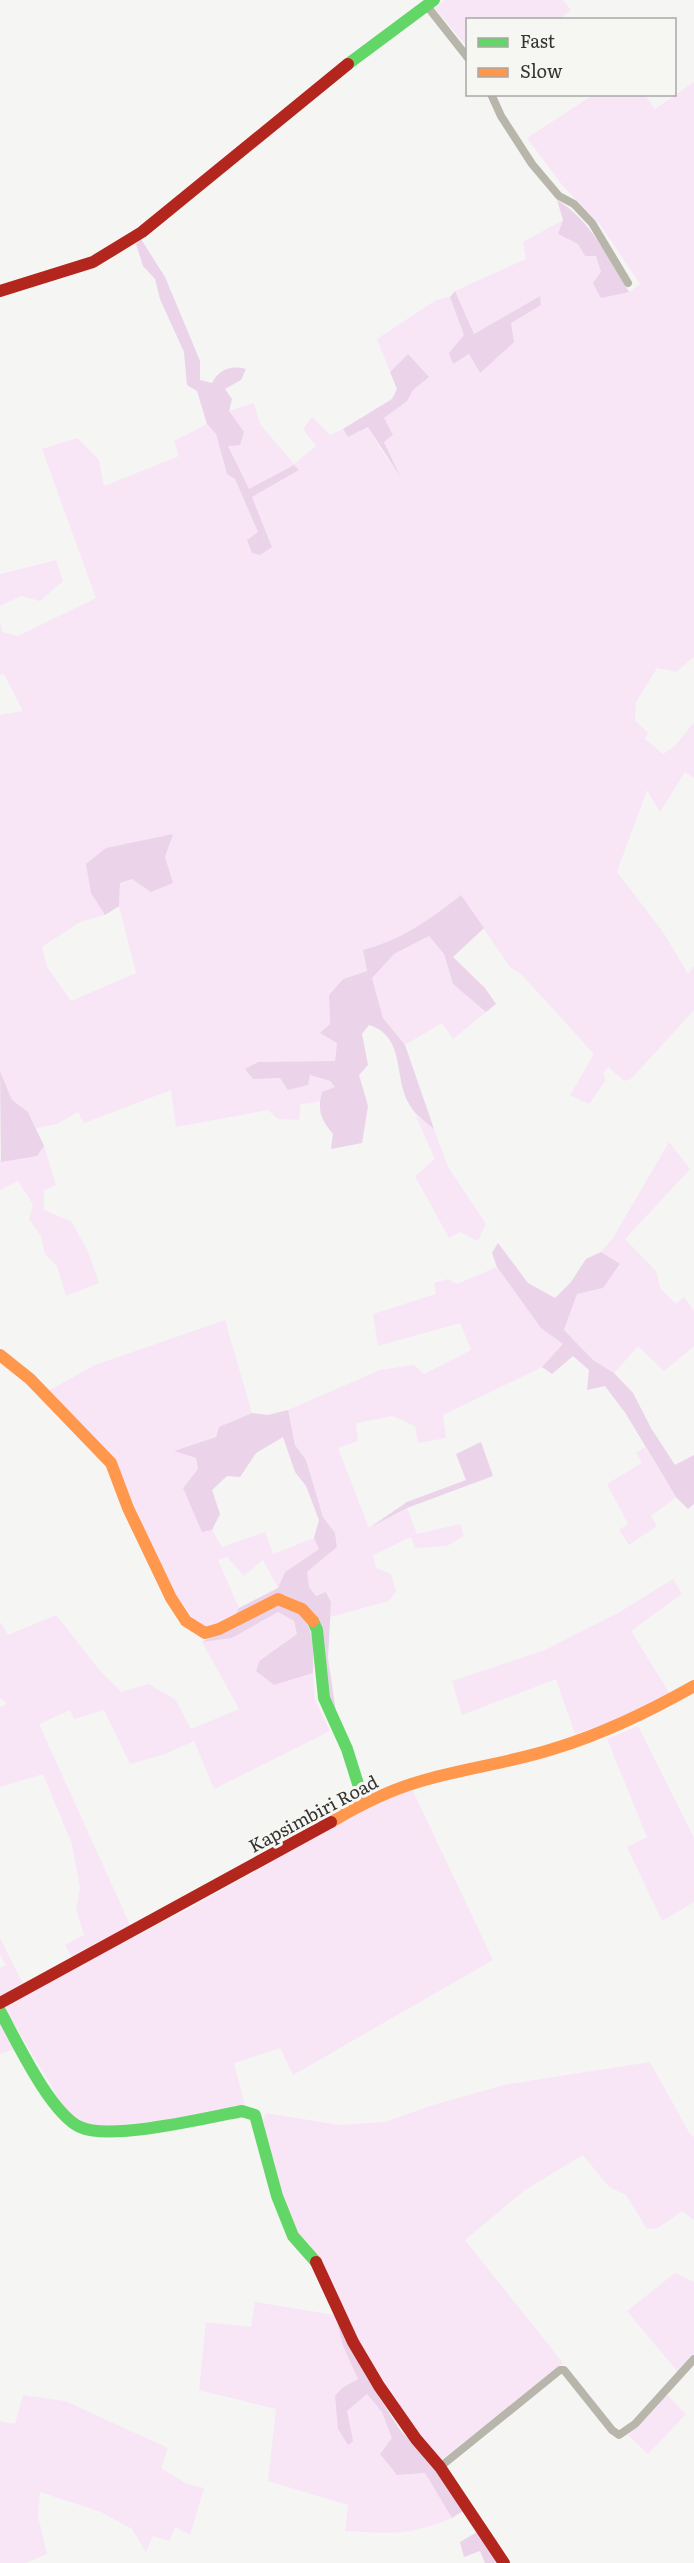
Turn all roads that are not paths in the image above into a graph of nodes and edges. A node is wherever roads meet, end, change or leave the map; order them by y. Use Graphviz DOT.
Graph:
graph roads {
  1 [pos="430,3"];
  2 [pos="466,55"];
  3 [pos="492,96"];
  4 [pos="628,283"];
  5 [pos="0,291"];
  6 [pos="0,1355"];
  7 [pos="694,1686"];
  8 [pos="364,1803"];
  9 [pos="0,2003"];
  10 [pos="0,2011"];
  11 [pos="694,2359"];
  12 [pos="440,2467"];
  13 [pos="504,2563"];
  1 -- 2 [label="street"];
  1 -- 5 [label="street"];
  3 -- 4 [label="street"];
  6 -- 8 [label="street"];
  7 -- 8 [label="street, Kapsimbiri Road"];
  8 -- 9 [label="street, Kapsimbiri Road"];
  10 -- 12 [label="street"];
  11 -- 12 [label="street"];
  12 -- 13 [label="street"];
}
